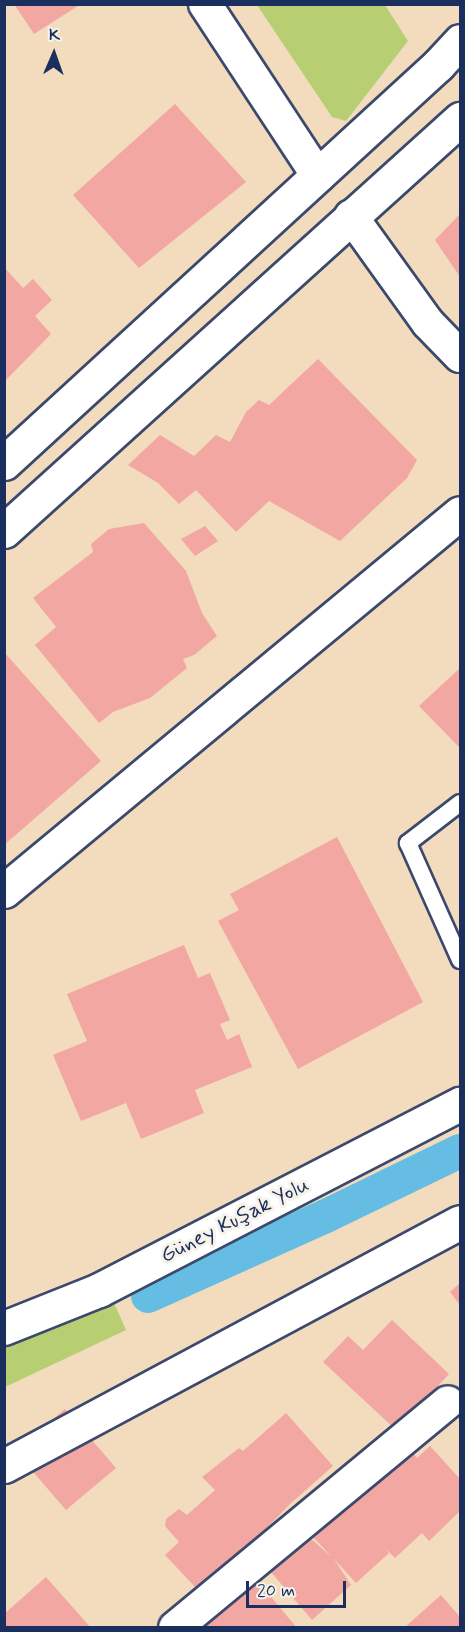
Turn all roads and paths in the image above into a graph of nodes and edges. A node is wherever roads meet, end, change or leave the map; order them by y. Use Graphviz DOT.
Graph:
graph roads {
  1 [pos="205,4"];
  2 [pos="460,41"];
  3 [pos="460,119"];
  4 [pos="318,176"];
  5 [pos="351,216"];
  6 [pos="460,356"];
  7 [pos="4,463"];
  8 [pos="460,513"];
  9 [pos="4,531"];
  10 [pos="460,802"];
  11 [pos="4,891"];
  12 [pos="460,960"];
  13 [pos="460,1104"];
  14 [pos="460,1222"];
  15 [pos="4,1328"];
  16 [pos="448,1402"];
  17 [pos="4,1466"];
  18 [pos="176,1628"];
  1 -- 4 [label="street"];
  2 -- 4 [label="main road"];
  3 -- 5 [label="main road"];
  4 -- 7 [label="main road"];
  5 -- 6 [label="street"];
  5 -- 9 [label="main road"];
  8 -- 11 [label="main road"];
  10 -- 12 [label="lane"];
  13 -- 15 [label="main road, Güney Kuşak Yolu"];
  14 -- 17 [label="main road"];
  16 -- 18 [label="street"];
}
